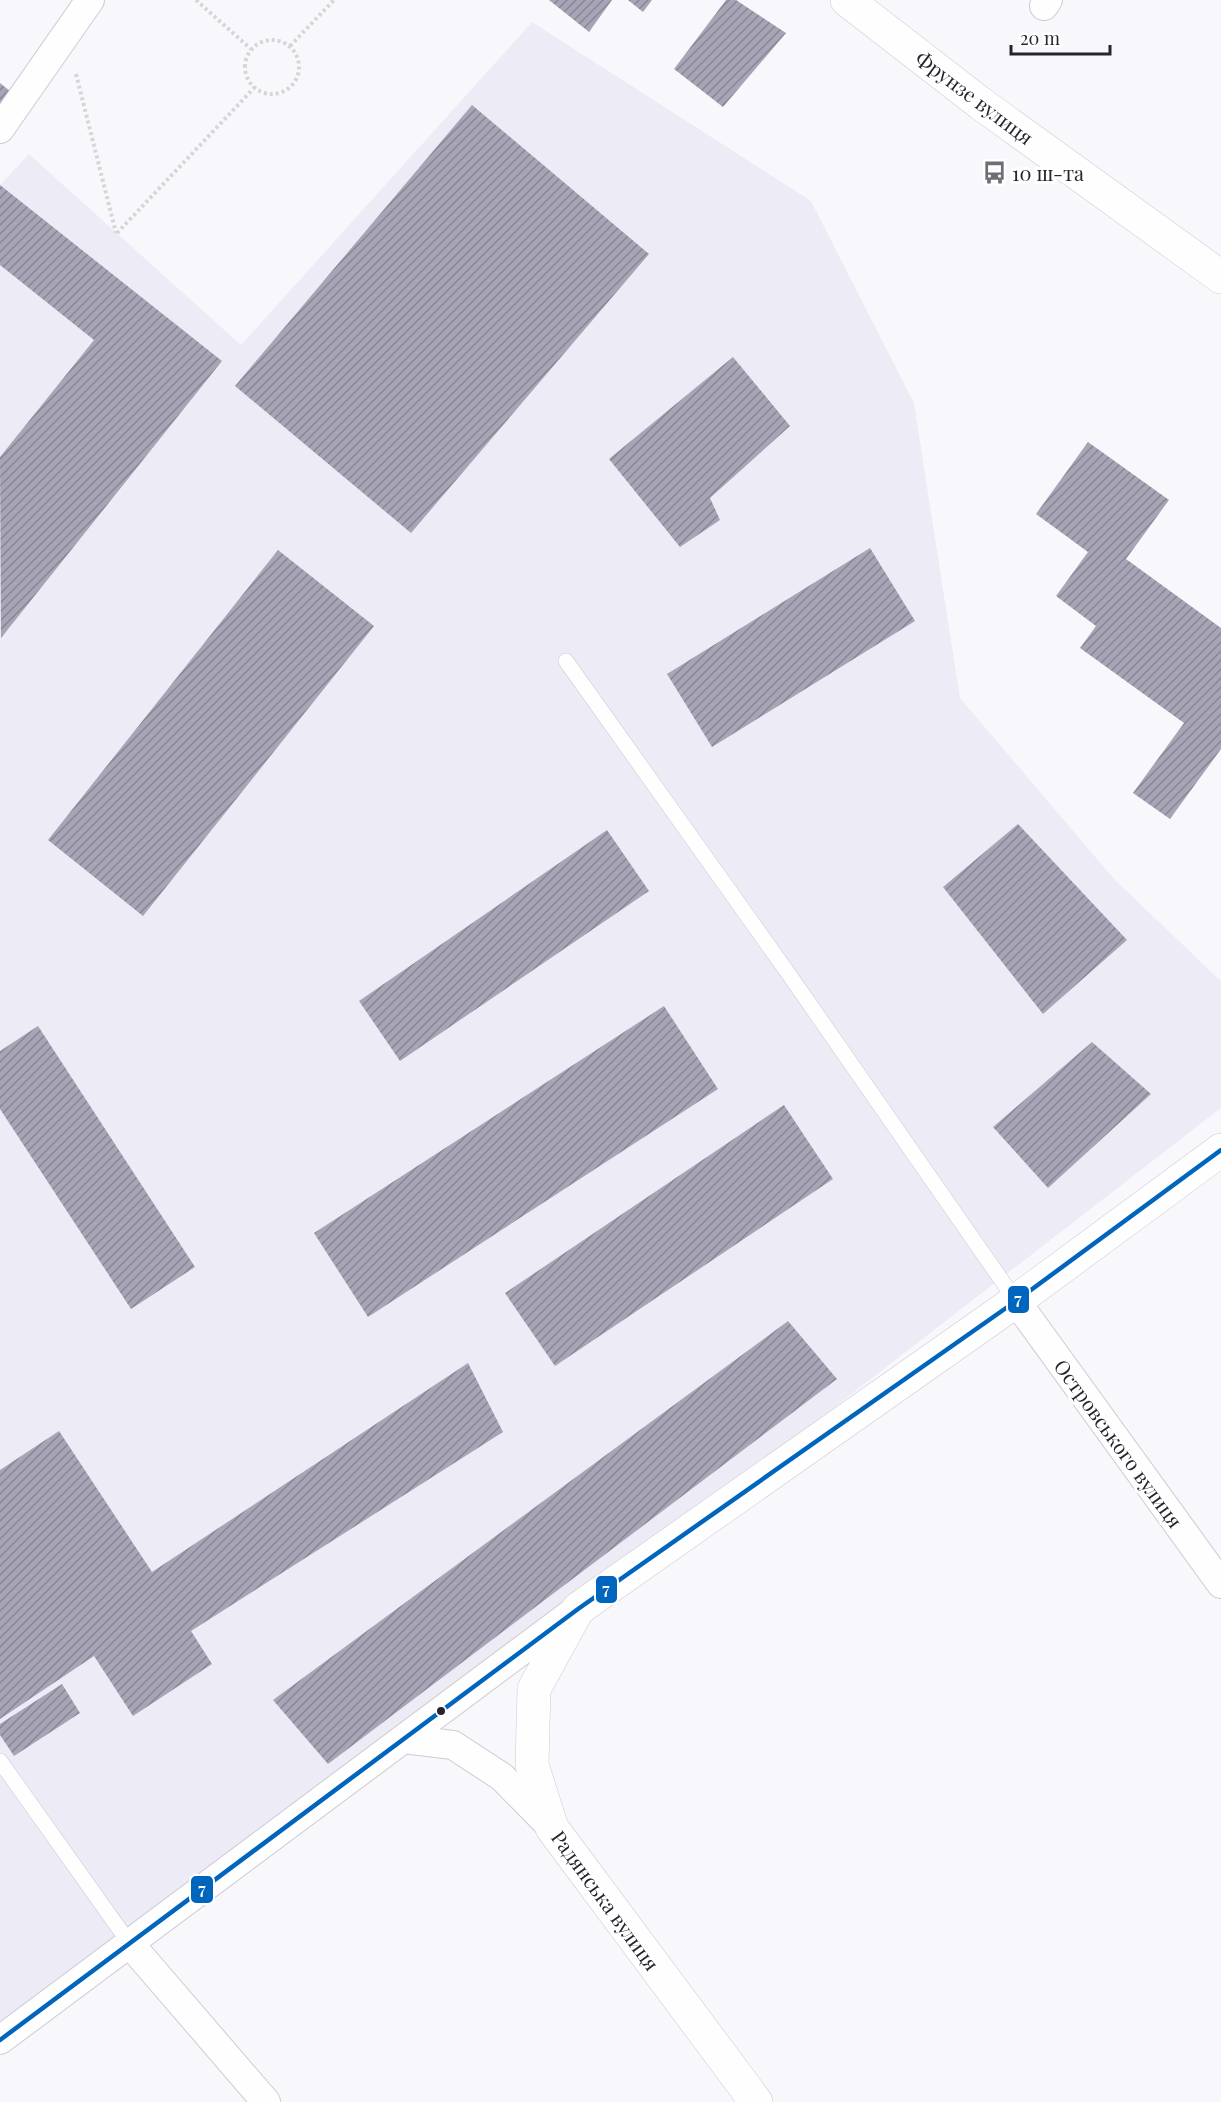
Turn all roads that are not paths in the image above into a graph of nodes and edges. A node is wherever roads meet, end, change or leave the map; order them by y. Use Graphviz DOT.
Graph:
graph roads {
  1 [pos="90,0"];
  2 [pos="847,0"];
  3 [pos="0,129"];
  4 [pos="1221,277"];
  5 [pos="566,661"];
  6 [pos="1221,1150"];
  7 [pos="1016,1301"];
  8 [pos="1221,1584"];
  9 [pos="578,1609"];
  10 [pos="403,1739"];
  11 [pos="0,1761"];
  12 [pos="552,1828"];
  13 [pos="130,1944"];
  14 [pos="0,2040"];
  15 [pos="266,2102"];
  16 [pos="756,2102"];
  1 -- 3 [label="street"];
  2 -- 4 [label="main road, Фрунзе вулиця"];
  5 -- 7 [label="lane"];
  6 -- 7 [label="main road"];
  7 -- 8 [label="street, Островського вулиця"];
  7 -- 9 [label="main road"];
  9 -- 10 [label="street"];
  9 -- 12 [label="main road, Радянська вулиця"];
  10 -- 12 [label="street"];
  10 -- 13 [label="street"];
  11 -- 13 [label="lane"];
  12 -- 16 [label="main road, Радянська вулиця"];
  13 -- 14 [label="street"];
  13 -- 15 [label="street"];
}
